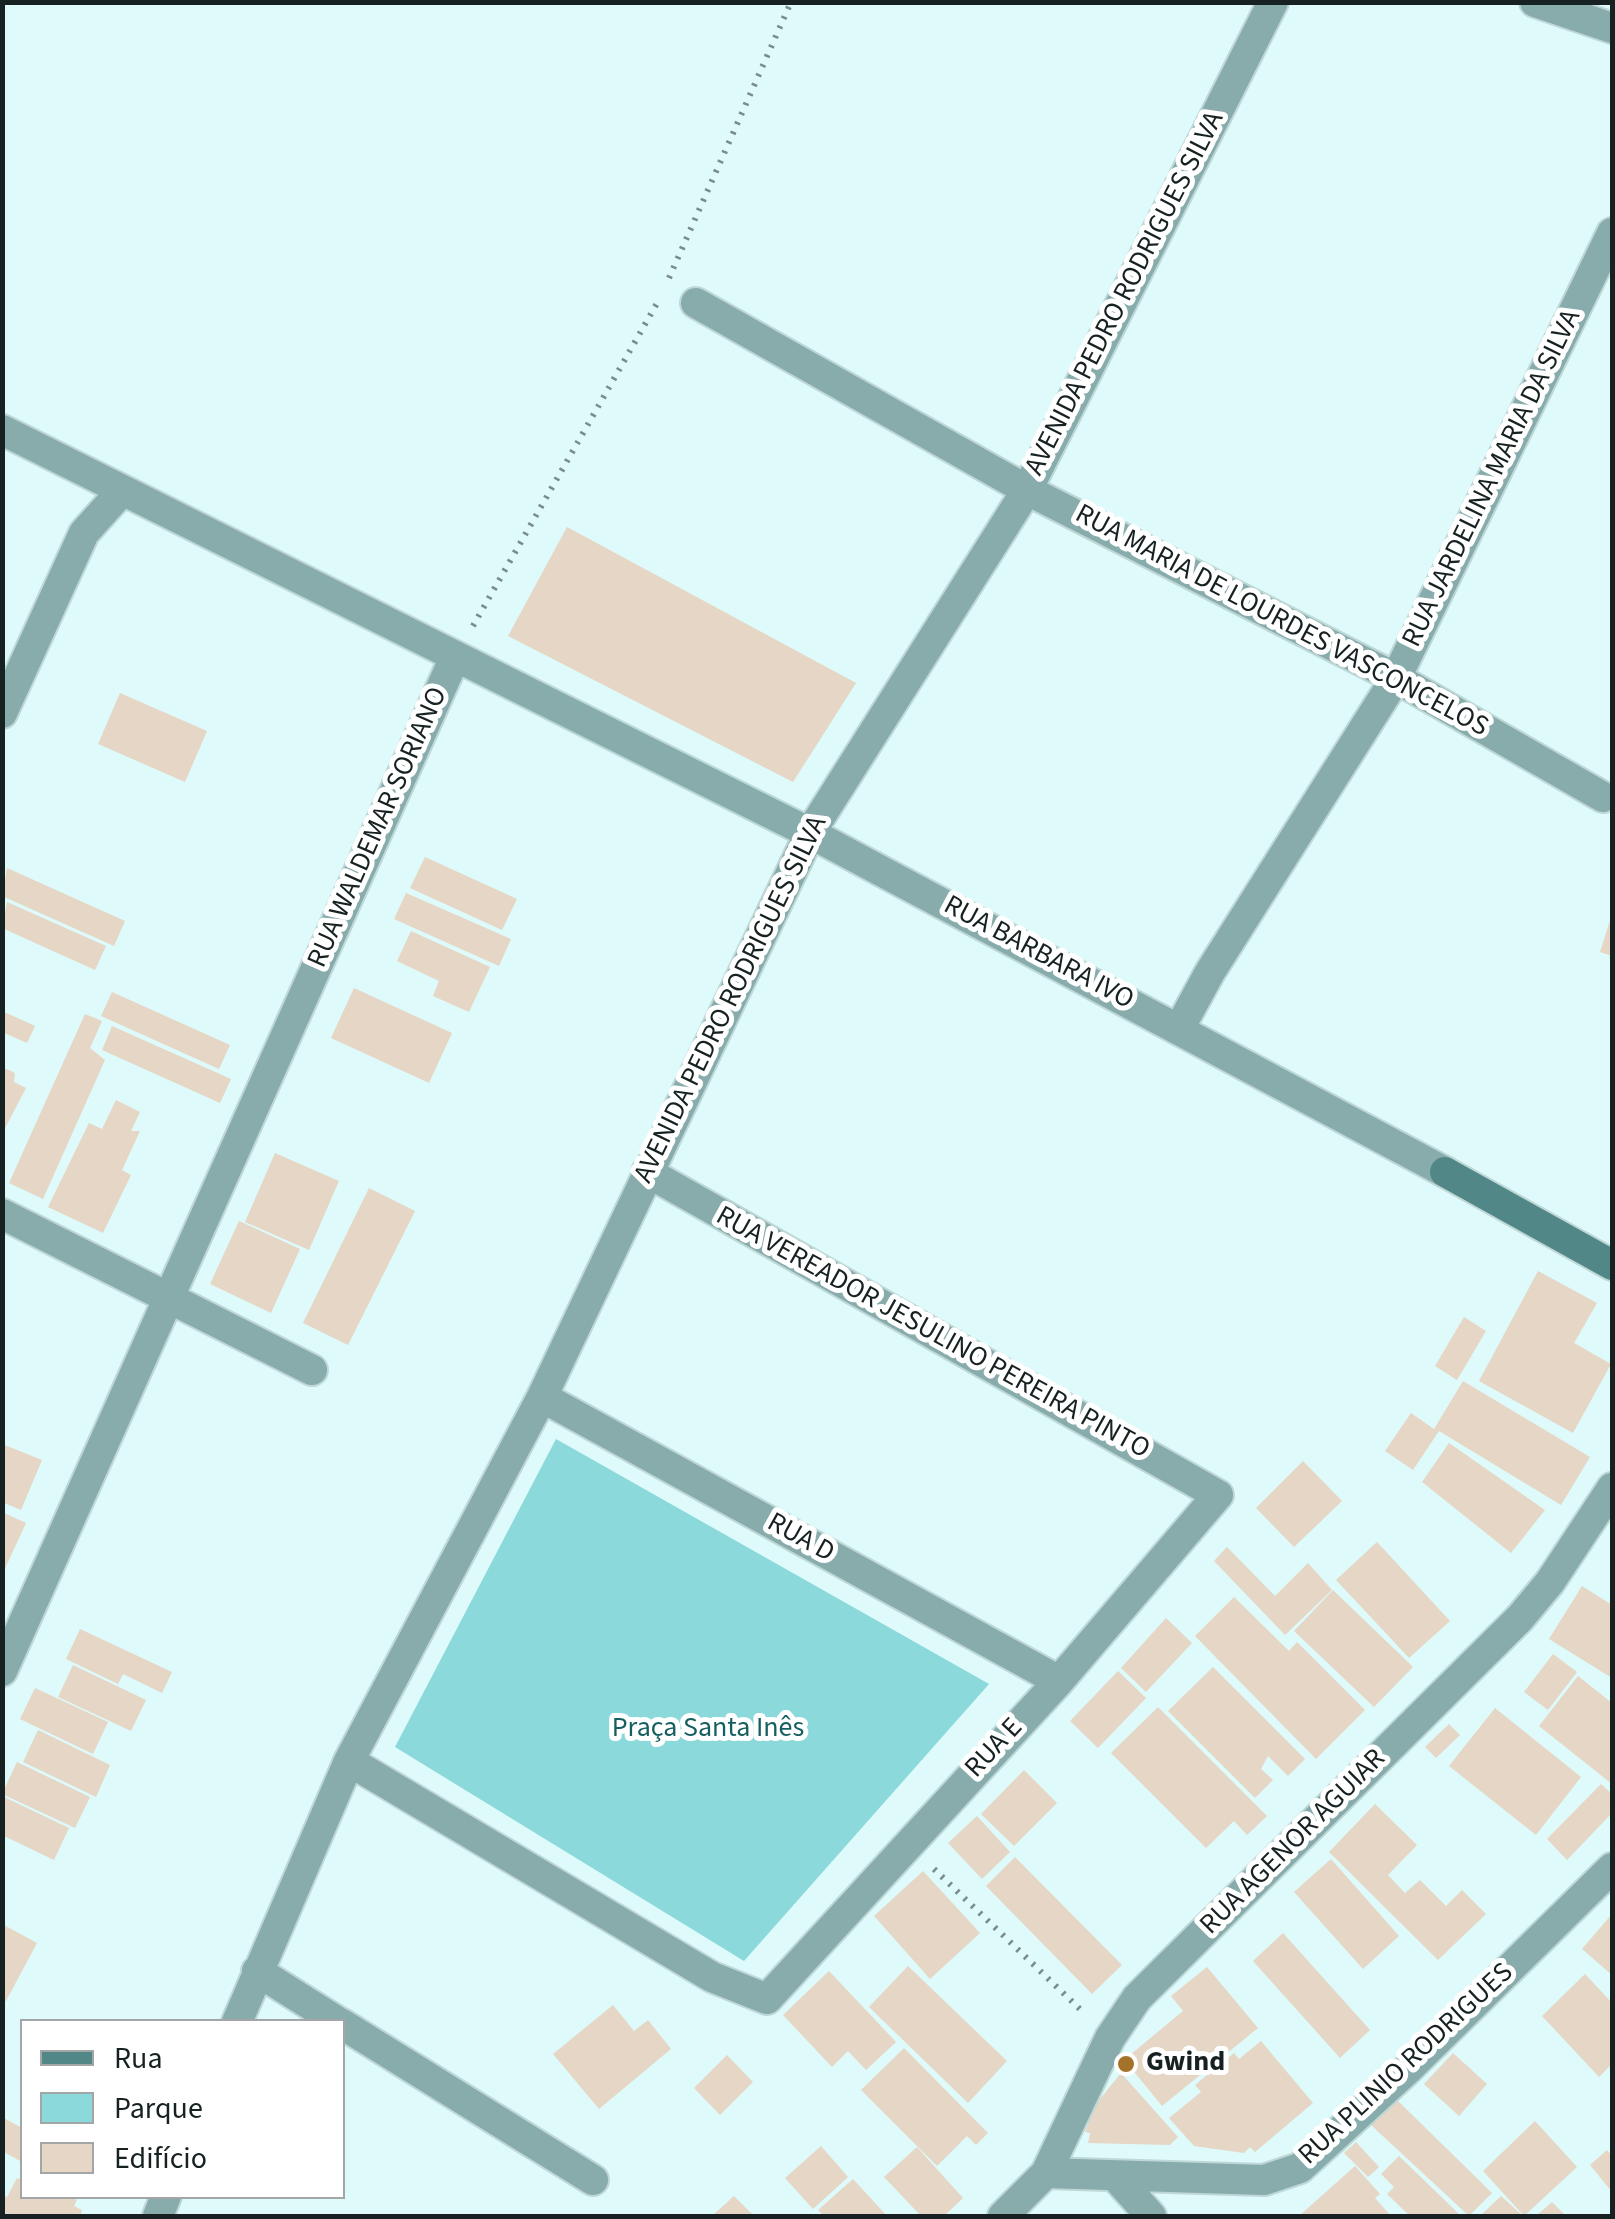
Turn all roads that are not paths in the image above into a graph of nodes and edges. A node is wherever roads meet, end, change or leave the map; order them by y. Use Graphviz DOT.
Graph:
graph roads {
  1 [pos="1273,2"];
  2 [pos="1535,2"];
  3 [pos="1612,28"];
  4 [pos="1612,233"];
  5 [pos="696,303"];
  6 [pos="2,430"];
  7 [pos="1027,490"];
  8 [pos="120,492"];
  9 [pos="455,658"];
  10 [pos="1396,678"];
  11 [pos="2,713"];
  12 [pos="1603,797"];
  13 [pos="810,833"];
  14 [pos="1180,1029"];
  15 [pos="647,1172"];
  16 [pos="2,1214"];
  17 [pos="1612,1265"];
  18 [pos="171,1298"];
  19 [pos="312,1370"];
  20 [pos="542,1396"];
  21 [pos="1612,1488"];
  22 [pos="1218,1495"];
  23 [pos="2,1671"];
  24 [pos="1059,1681"];
  25 [pos="349,1761"];
  26 [pos="1612,1868"];
  27 [pos="257,1971"];
  28 [pos="238,2019"];
  29 [pos="334,2019"];
  30 [pos="345,2026"];
  31 [pos="1046,2173"];
  32 [pos="1115,2176"];
  33 [pos="593,2180"];
  34 [pos="1003,2216"];
  35 [pos="1151,2216"];
  1 -- 7 [label="street, AVENIDA PEDRO RODRIGUES SILVA"];
  2 -- 3 [label="street"];
  4 -- 10 [label="street, RUA JARDELINA MARIA DA SILVA"];
  5 -- 7 [label="street, RUA MARIA DE LOURDES VASCONCELOS"];
  6 -- 8 [label="street, RUA BARBARA IVO"];
  7 -- 10 [label="street, RUA MARIA DE LOURDES VASCONCELOS"];
  7 -- 13 [label="street, AVENIDA PEDRO RODRIGUES SILVA"];
  8 -- 9 [label="street, RUA BARBARA IVO"];
  8 -- 11 [label="street"];
  9 -- 13 [label="street, RUA BARBARA IVO"];
  9 -- 18 [label="street, RUA WALDEMAR SORIANO"];
  10 -- 12 [label="street, RUA MARIA DE LOURDES VASCONCELOS"];
  10 -- 14 [label="street, RUA JARDELINA MARIA DA SILVA"];
  13 -- 14 [label="street, RUA BARBARA IVO"];
  13 -- 15 [label="street, AVENIDA PEDRO RODRIGUES SILVA"];
  14 -- 17 [label="street, RUA BARBARA IVO"];
  15 -- 20 [label="street, AVENIDA PEDRO RODRIGUES SILVA"];
  15 -- 22 [label="street, RUA VEREADOR JESULINO PEREIRA PINTO"];
  16 -- 18 [label="street"];
  18 -- 19 [label="street"];
  18 -- 23 [label="street, RUA WALDEMAR SORIANO"];
  20 -- 24 [label="street, RUA D"];
  20 -- 25 [label="street, AVENIDA PEDRO RODRIGUES SILVA"];
  21 -- 31 [label="street, RUA AGENOR AGUIAR"];
  22 -- 24 [label="street, RUA E"];
  24 -- 25 [label="street, RUA E"];
  25 -- 27 [label="street, AVENIDA PEDRO RODRIGUES SILVA"];
  26 -- 32 [label="street, RUA PLINIO RODRIGUES"];
  27 -- 28 [label="street, AVENIDA PEDRO RODRIGUES SILVA"];
  27 -- 29 [label="street"];
  30 -- 33 [label="street"];
  31 -- 32 [label="street, RUA PLINIO RODRIGUES"];
  31 -- 34 [label="street, RUA AGENOR AGUIAR"];
  32 -- 35 [label="street"];
}
